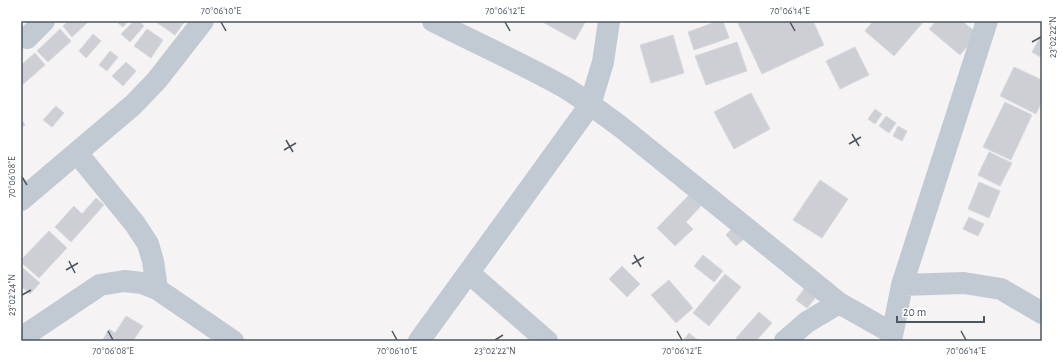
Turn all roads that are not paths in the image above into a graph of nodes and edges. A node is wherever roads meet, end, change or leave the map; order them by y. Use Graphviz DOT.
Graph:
graph roads {
  1 [pos="44,21"];
  2 [pos="203,21"];
  3 [pos="433,21"];
  4 [pos="609,21"];
  5 [pos="987,21"];
  6 [pos="27,38"];
  7 [pos="590,105"];
  8 [pos="77,153"];
  9 [pos="21,200"];
  10 [pos="468,273"];
  11 [pos="902,285"];
  12 [pos="157,289"];
  13 [pos="839,303"];
  14 [pos="1042,313"];
  15 [pos="892,337"];
  16 [pos="21,338"];
  17 [pos="233,341"];
  18 [pos="419,341"];
  19 [pos="547,341"];
  20 [pos="785,341"];
  1 -- 6 [label="street"];
  2 -- 8 [label="street"];
  3 -- 7 [label="street"];
  4 -- 7 [label="street"];
  5 -- 11 [label="street"];
  7 -- 10 [label="street"];
  7 -- 13 [label="street"];
  8 -- 9 [label="street"];
  8 -- 12 [label="street"];
  10 -- 18 [label="street"];
  10 -- 19 [label="street"];
  11 -- 14 [label="street"];
  11 -- 15 [label="street"];
  12 -- 16 [label="street"];
  12 -- 17 [label="street"];
  13 -- 15 [label="street"];
  13 -- 20 [label="street"];
}
